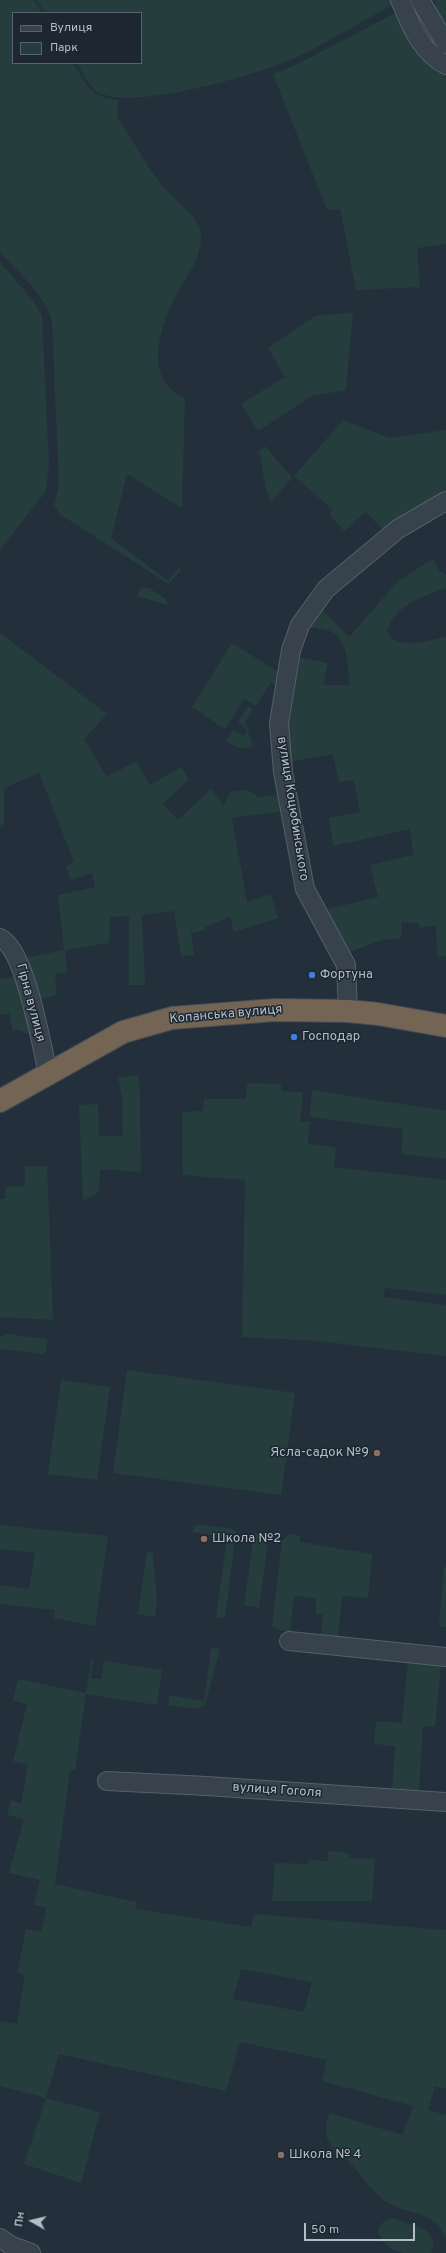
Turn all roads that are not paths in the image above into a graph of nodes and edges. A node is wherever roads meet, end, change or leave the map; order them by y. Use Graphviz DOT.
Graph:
graph roads {
  1 [pos="400,0"];
  2 [pos="426,5"];
  3 [pos="446,44"];
  4 [pos="446,65"];
  5 [pos="446,501"];
  6 [pos="0,938"];
  7 [pos="348,1011"];
  8 [pos="446,1026"];
  9 [pos="48,1074"];
  10 [pos="0,1101"];
  11 [pos="289,1641"];
  12 [pos="446,1657"];
  13 [pos="107,1781"];
  14 [pos="446,1802"];
  15 [pos="0,2238"];
  16 [pos="31,2253"];
  1 -- 4 [label="street"];
  2 -- 3 [label="street"];
  5 -- 7 [label="street, вулиця Коцюбинського"];
  6 -- 9 [label="street, Гірна вулиця"];
  7 -- 8 [label="highway, Копанська вулиця"];
  7 -- 9 [label="highway, Копанська вулиця"];
  9 -- 10 [label="highway, Копанська вулиця"];
  11 -- 12 [label="street"];
  13 -- 14 [label="street, вулиця Гоголя"];
  15 -- 16 [label="street"];
}
